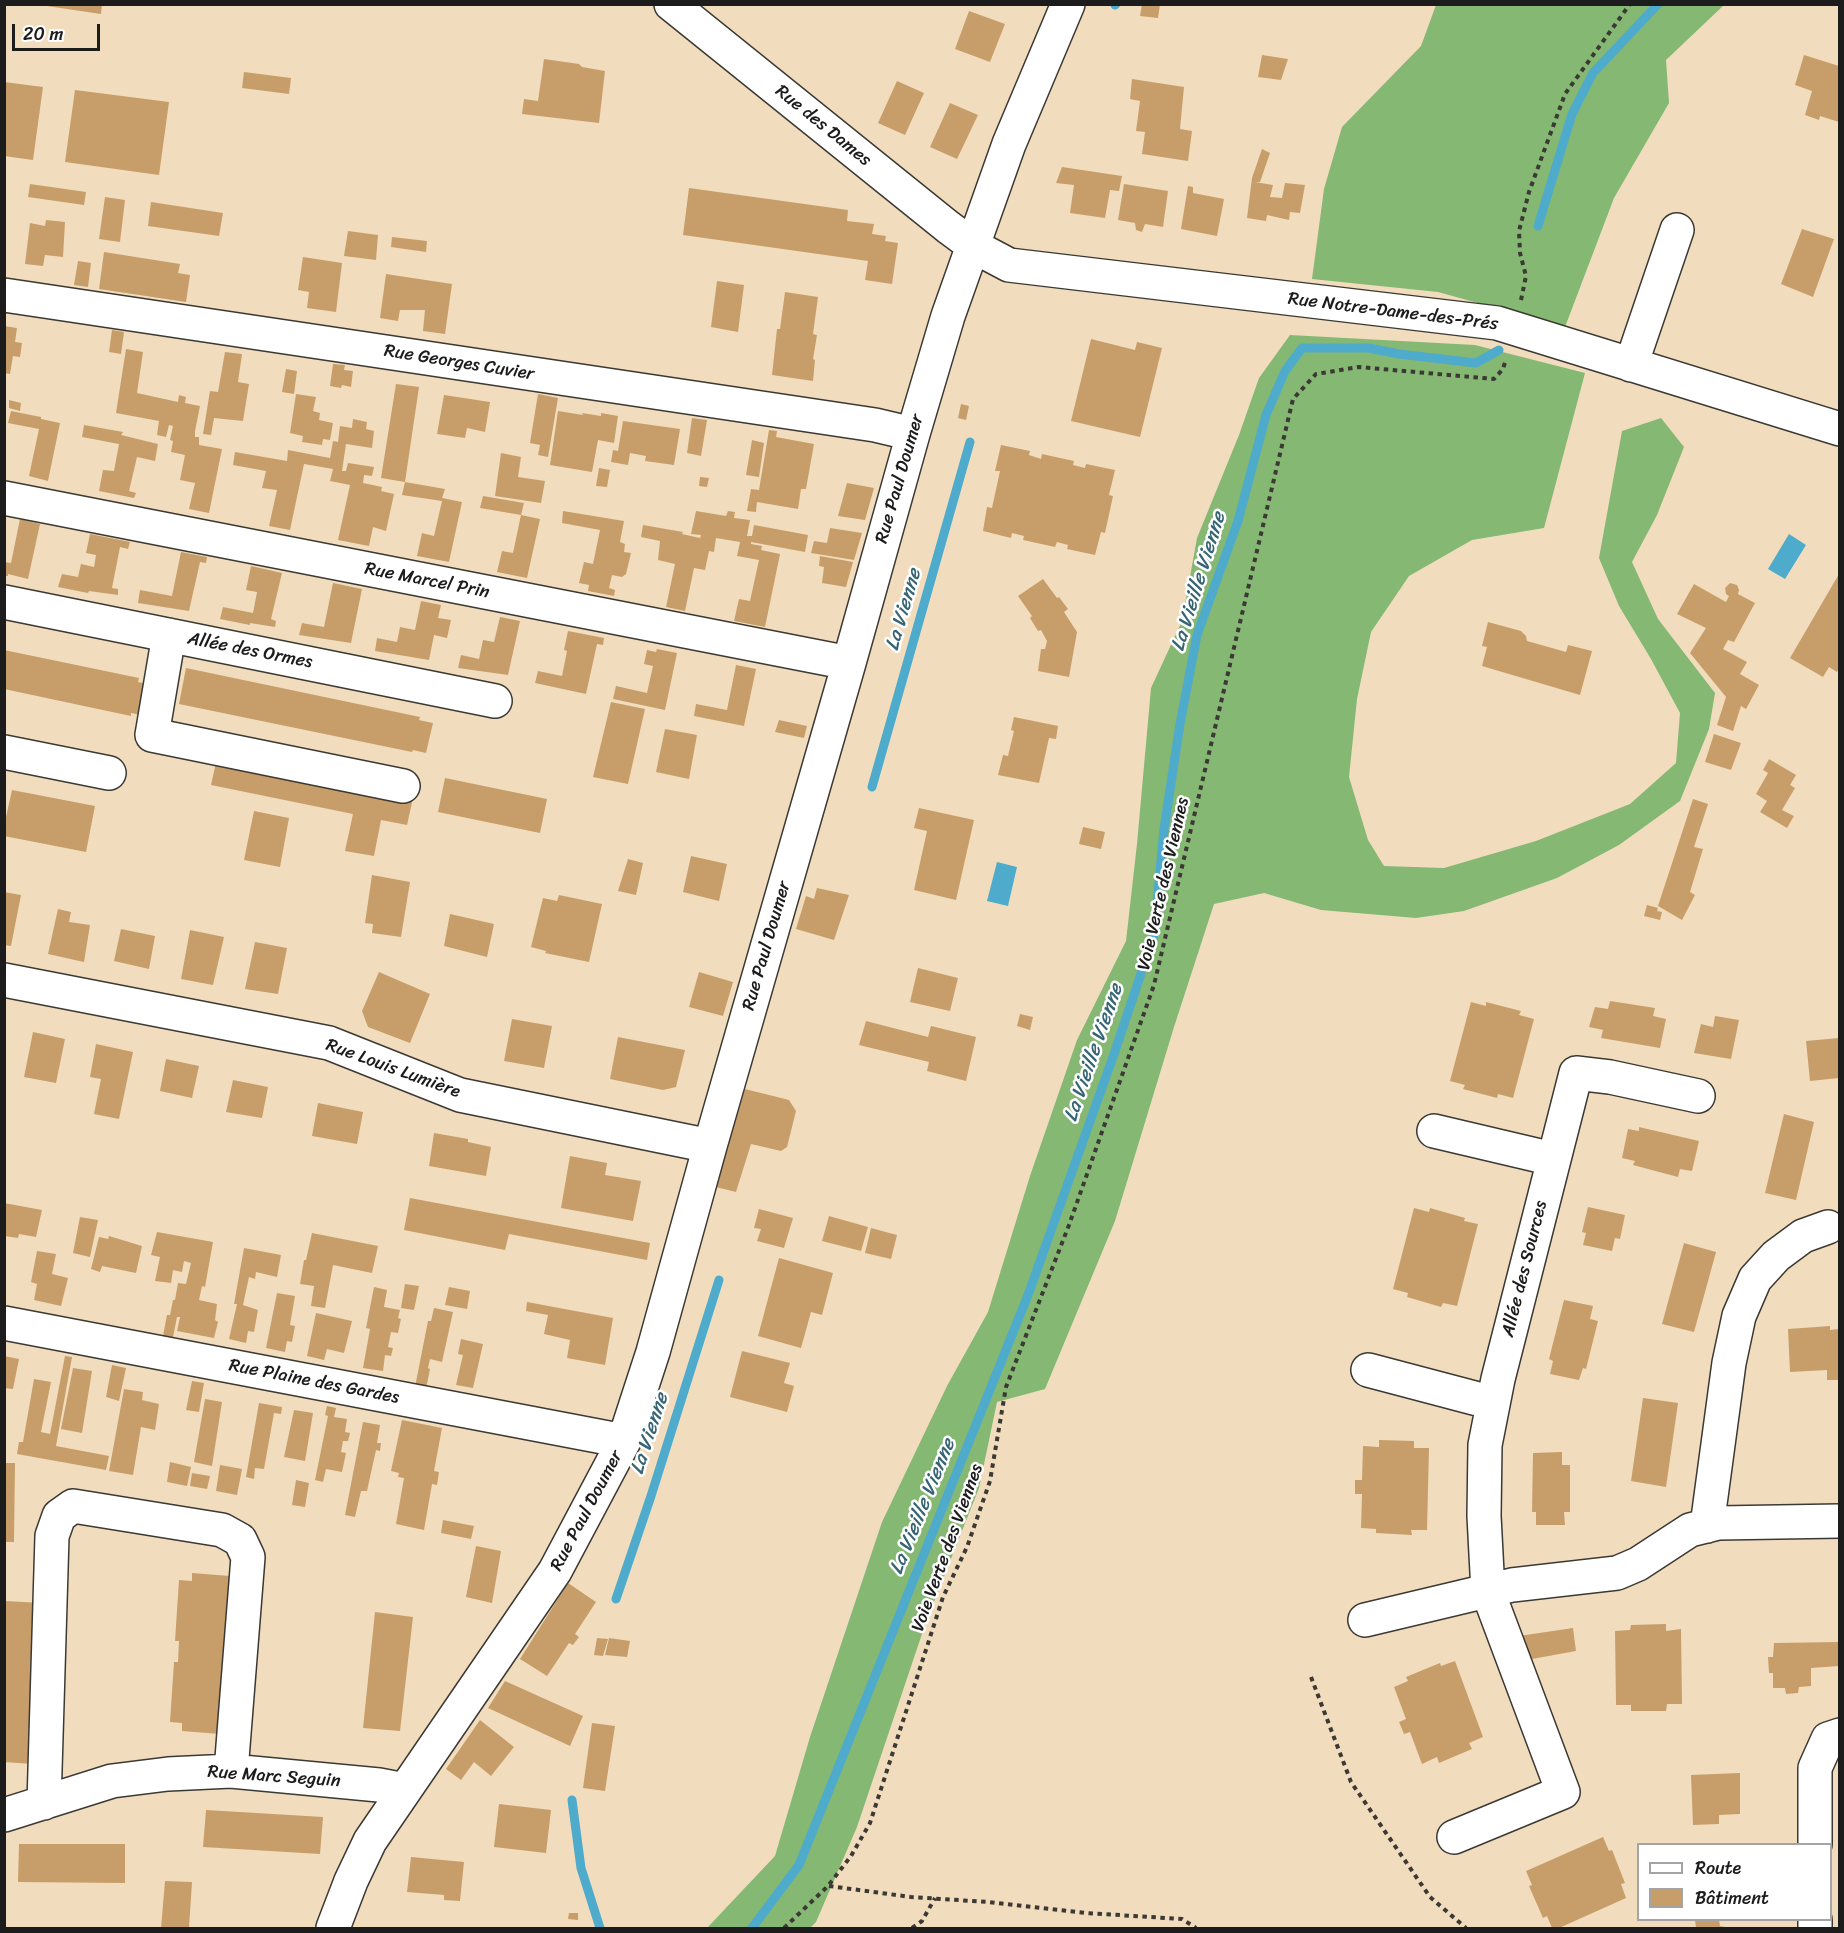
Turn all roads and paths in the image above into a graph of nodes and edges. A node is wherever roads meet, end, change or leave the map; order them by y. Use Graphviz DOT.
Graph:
graph roads {
  1 [pos="671,4"];
  2 [pos="1068,4"];
  3 [pos="1630,4"];
  4 [pos="1677,230"];
  5 [pos="975,247"];
  6 [pos="4,295"];
  7 [pos="1514,328"];
  8 [pos="1631,365"];
  9 [pos="1839,429"];
  10 [pos="913,434"];
  11 [pos="4,498"];
  12 [pos="4,602"];
  13 [pos="169,635"];
  14 [pos="849,663"];
  15 [pos="495,701"];
  16 [pos="4,752"];
  17 [pos="110,773"];
  18 [pos="403,786"];
  19 [pos="4,980"];
  20 [pos="1698,1096"];
  21 [pos="1434,1131"];
  22 [pos="710,1146"];
  23 [pos="1553,1159"];
  24 [pos="1828,1227"];
  25 [pos="4,1323"];
  26 [pos="1368,1370"];
  27 [pos="1493,1403"];
  28 [pos="624,1441"];
  29 [pos="1839,1521"];
  30 [pos="1707,1526"];
  31 [pos="1488,1592"];
  32 [pos="1365,1620"];
  33 [pos="1311,1677"];
  34 [pos="1839,1736"];
  35 [pos="231,1771"];
  36 [pos="405,1790"];
  37 [pos="44,1803"];
  38 [pos="4,1815"];
  39 [pos="1454,1837"];
  40 [pos="1815,1843"];
  41 [pos="828,1886"];
  42 [pos="935,1898"];
  43 [pos="333,1929"];
  44 [pos="784,1929"];
  45 [pos="912,1929"];
  46 [pos="1196,1929"];
  47 [pos="1466,1929"];
  1 -- 5 [label="street, Rue des Dames"];
  2 -- 5 [label="street, Rue Paul Doumer"];
  3 -- 7 [label="path, Voie Verte des Viennes"];
  4 -- 8 [label="street"];
  5 -- 7 [label="street, Rue Notre-Dame-des-Prés"];
  5 -- 10 [label="street, Rue Paul Doumer"];
  6 -- 10 [label="street, Rue Georges Cuvier"];
  7 -- 8 [label="street, Rue Notre-Dame-des-Prés"];
  7 -- 41 [label="path, Voie Verte des Viennes"];
  8 -- 9 [label="street, Rue Notre-Dame-des-Prés"];
  10 -- 14 [label="street, Rue Paul Doumer"];
  11 -- 14 [label="street, Rue Marcel Prin"];
  12 -- 13 [label="street, Allée des Ormes"];
  13 -- 15 [label="street, Allée des Ormes"];
  13 -- 18 [label="street"];
  14 -- 22 [label="street, Rue Paul Doumer"];
  16 -- 17 [label="street"];
  19 -- 22 [label="street, Rue Louis Lumière"];
  20 -- 23 [label="street, Allée des Sources"];
  21 -- 23 [label="street"];
  22 -- 28 [label="street, Rue Paul Doumer"];
  23 -- 27 [label="street, Allée des Sources"];
  24 -- 30 [label="street"];
  25 -- 28 [label="street, Rue Plaine des Gardes"];
  26 -- 27 [label="street"];
  27 -- 31 [label="street, Allée des Sources"];
  28 -- 36 [label="street, Rue Paul Doumer"];
  29 -- 30 [label="street"];
  30 -- 31 [label="street"];
  31 -- 32 [label="street"];
  31 -- 39 [label="street, Allée des Sources"];
  33 -- 47 [label="path"];
  34 -- 40 [label="street"];
  35 -- 36 [label="street, Rue Marc Seguin"];
  35 -- 37 [label="street, Rue Marc Seguin"];
  35 -- 37 [label="street"];
  36 -- 43 [label="street, Rue Paul Doumer"];
  37 -- 38 [label="street, Rue Marc Seguin"];
  41 -- 42 [label="path"];
  41 -- 44 [label="path, Voie Verte des Viennes"];
  42 -- 45 [label="path"];
  42 -- 46 [label="path"];
}
